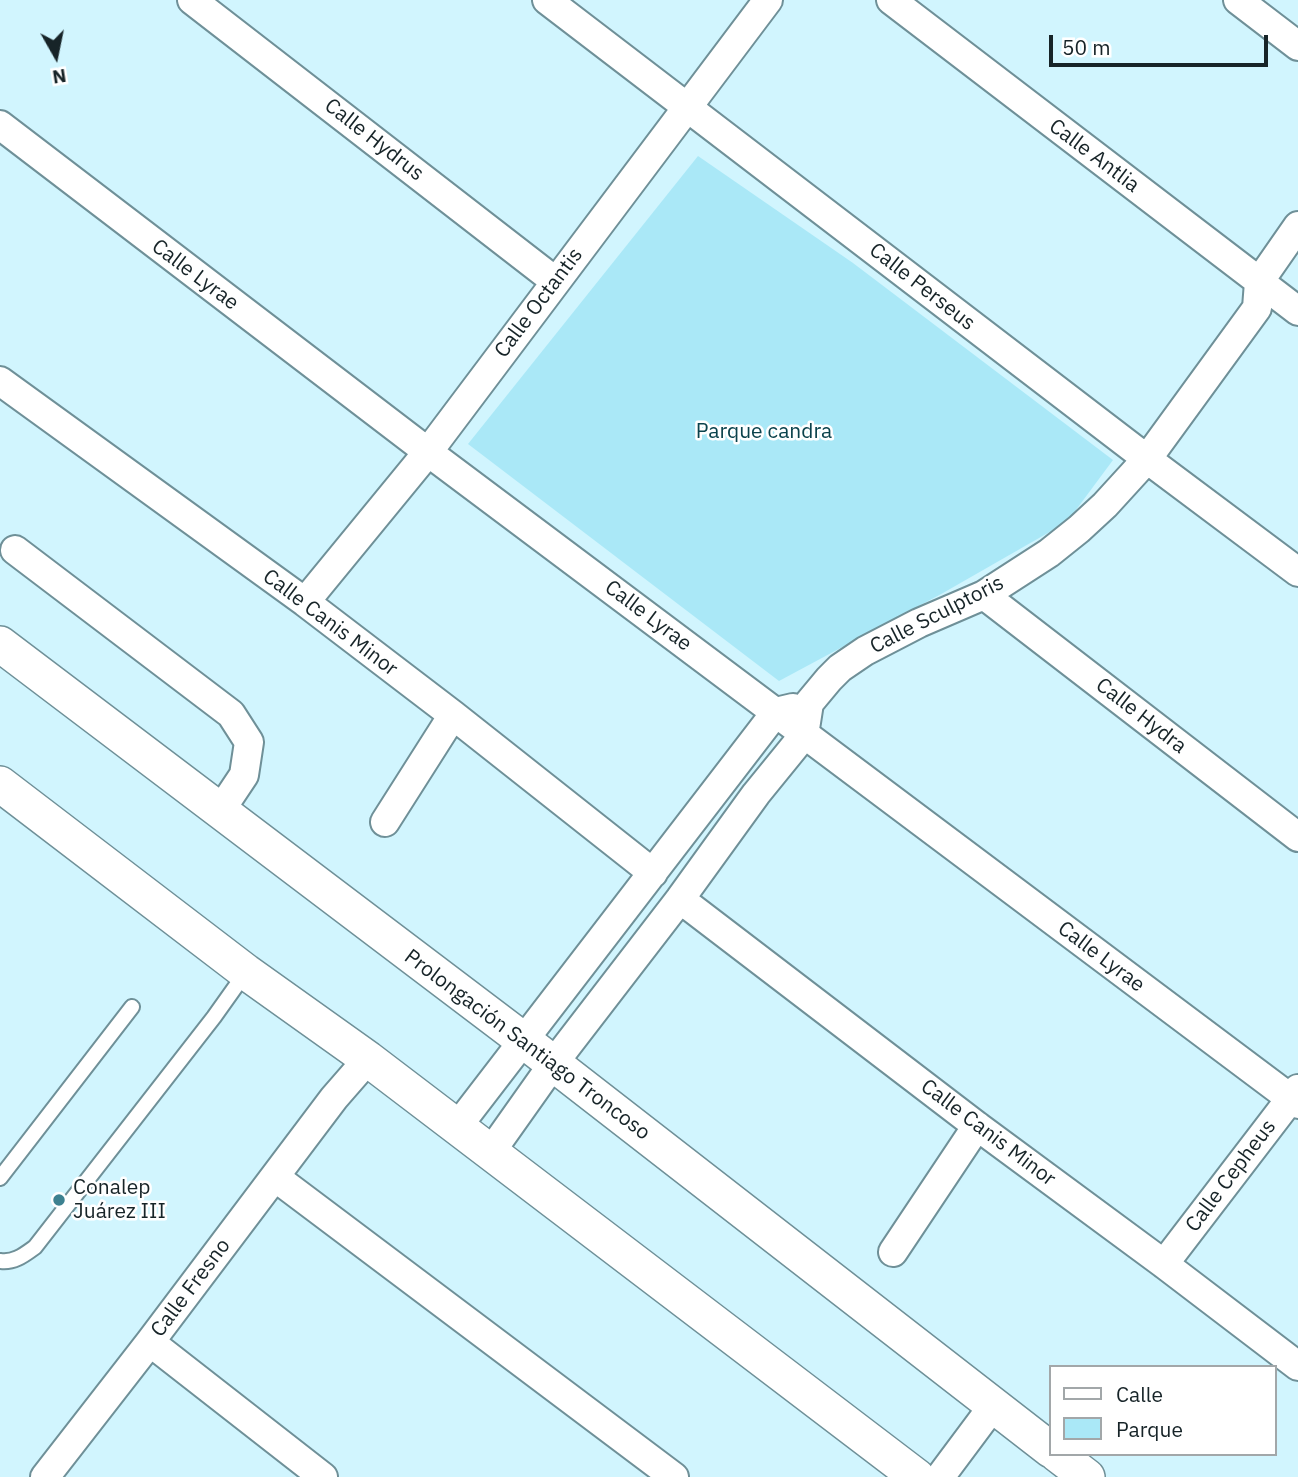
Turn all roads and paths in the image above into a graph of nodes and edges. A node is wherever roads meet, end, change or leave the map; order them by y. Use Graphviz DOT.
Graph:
graph roads {
  1 [pos="192,0"];
  2 [pos="547,0"];
  3 [pos="768,0"];
  4 [pos="891,0"];
  5 [pos="1238,0"];
  6 [pos="1298,46"];
  7 [pos="687,106"];
  8 [pos="0,125"];
  9 [pos="1298,226"];
  10 [pos="555,281"];
  11 [pos="1258,295"];
  12 [pos="1293,298"];
  13 [pos="0,381"];
  14 [pos="428,452"];
  15 [pos="1147,459"];
  16 [pos="15,550"];
  17 [pos="1298,572"];
  18 [pos="984,595"];
  19 [pos="305,603"];
  20 [pos="0,644"];
  21 [pos="809,703"];
  22 [pos="776,712"];
  23 [pos="453,715"];
  24 [pos="804,735"];
  25 [pos="0,784"];
  26 [pos="220,811"];
  27 [pos="385,822"];
  28 [pos="1298,837"];
  29 [pos="653,873"];
  30 [pos="680,899"];
  31 [pos="246,972"];
  32 [pos="132,1007"];
  33 [pos="523,1040"];
  34 [pos="368,1059"];
  35 [pos="554,1064"];
  36 [pos="1295,1097"];
  37 [pos="977,1126"];
  38 [pos="457,1127"];
  39 [pos="490,1153"];
  40 [pos="275,1177"];
  41 [pos="0,1178"];
  42 [pos="893,1252"];
  43 [pos="0,1261"];
  44 [pos="1164,1264"];
  45 [pos="150,1342"];
  46 [pos="1298,1366"];
  47 [pos="993,1406"];
  48 [pos="1050,1449"];
  49 [pos="1060,1456"];
  50 [pos="44,1477"];
  51 [pos="323,1477"];
  52 [pos="674,1477"];
  53 [pos="917,1477"];
  54 [pos="940,1477"];
  55 [pos="1087,1477"];
  1 -- 10 [label="street, Calle Hydrus"];
  2 -- 7 [label="street, Calle Perseus"];
  3 -- 7 [label="street, Calle Octantis"];
  4 -- 11 [label="street, Calle Antlia"];
  5 -- 6 [label="street"];
  7 -- 10 [label="street, Calle Octantis"];
  7 -- 15 [label="street, Calle Perseus"];
  8 -- 14 [label="street, Calle Lyrae"];
  9 -- 11 [label="street, Calle Sculptoris"];
  10 -- 14 [label="street, Calle Octantis"];
  11 -- 12 [label="street, Calle Antlia"];
  11 -- 15 [label="street, Calle Sculptoris"];
  13 -- 19 [label="street, Calle Canis Minor"];
  14 -- 19 [label="street, Calle Octantis"];
  14 -- 22 [label="street, Calle Lyrae"];
  15 -- 17 [label="street, Calle Perseus"];
  15 -- 18 [label="street, Calle Sculptoris"];
  16 -- 26 [label="street"];
  18 -- 21 [label="street, Calle Sculptoris"];
  18 -- 28 [label="street, Calle Hydra"];
  19 -- 23 [label="street, Calle Canis Minor"];
  20 -- 26 [label="street, Prolongación Santiago Troncoso"];
  21 -- 22 [label="street"];
  21 -- 24 [label="street"];
  22 -- 24 [label="street, Calle Lyrae"];
  22 -- 29 [label="street"];
  23 -- 27 [label="street"];
  23 -- 29 [label="street, Calle Canis Minor"];
  24 -- 30 [label="street"];
  24 -- 36 [label="street, Calle Lyrae"];
  25 -- 31 [label="street"];
  26 -- 33 [label="street, Prolongación Santiago Troncoso"];
  29 -- 33 [label="street"];
  30 -- 35 [label="street"];
  30 -- 37 [label="street, Calle Canis Minor"];
  31 -- 34 [label="street"];
  31 -- 43 [label="lane"];
  32 -- 41 [label="lane"];
  33 -- 35 [label="street, Prolongación Santiago Troncoso"];
  33 -- 38 [label="street"];
  34 -- 38 [label="street"];
  34 -- 40 [label="street, Calle Fresno"];
  35 -- 39 [label="street"];
  35 -- 47 [label="street, Prolongación Santiago Troncoso"];
  36 -- 44 [label="street, Calle Cepheus"];
  37 -- 42 [label="street"];
  37 -- 44 [label="street, Calle Canis Minor"];
  38 -- 39 [label="street"];
  39 -- 53 [label="street"];
  40 -- 45 [label="street, Calle Fresno"];
  40 -- 52 [label="street"];
  44 -- 46 [label="street, Calle Canis Minor"];
  45 -- 50 [label="street, Calle Fresno"];
  45 -- 51 [label="street"];
  47 -- 48 [label="street, Prolongación Santiago Troncoso"];
  47 -- 54 [label="street"];
  49 -- 55 [label="street"];
}
